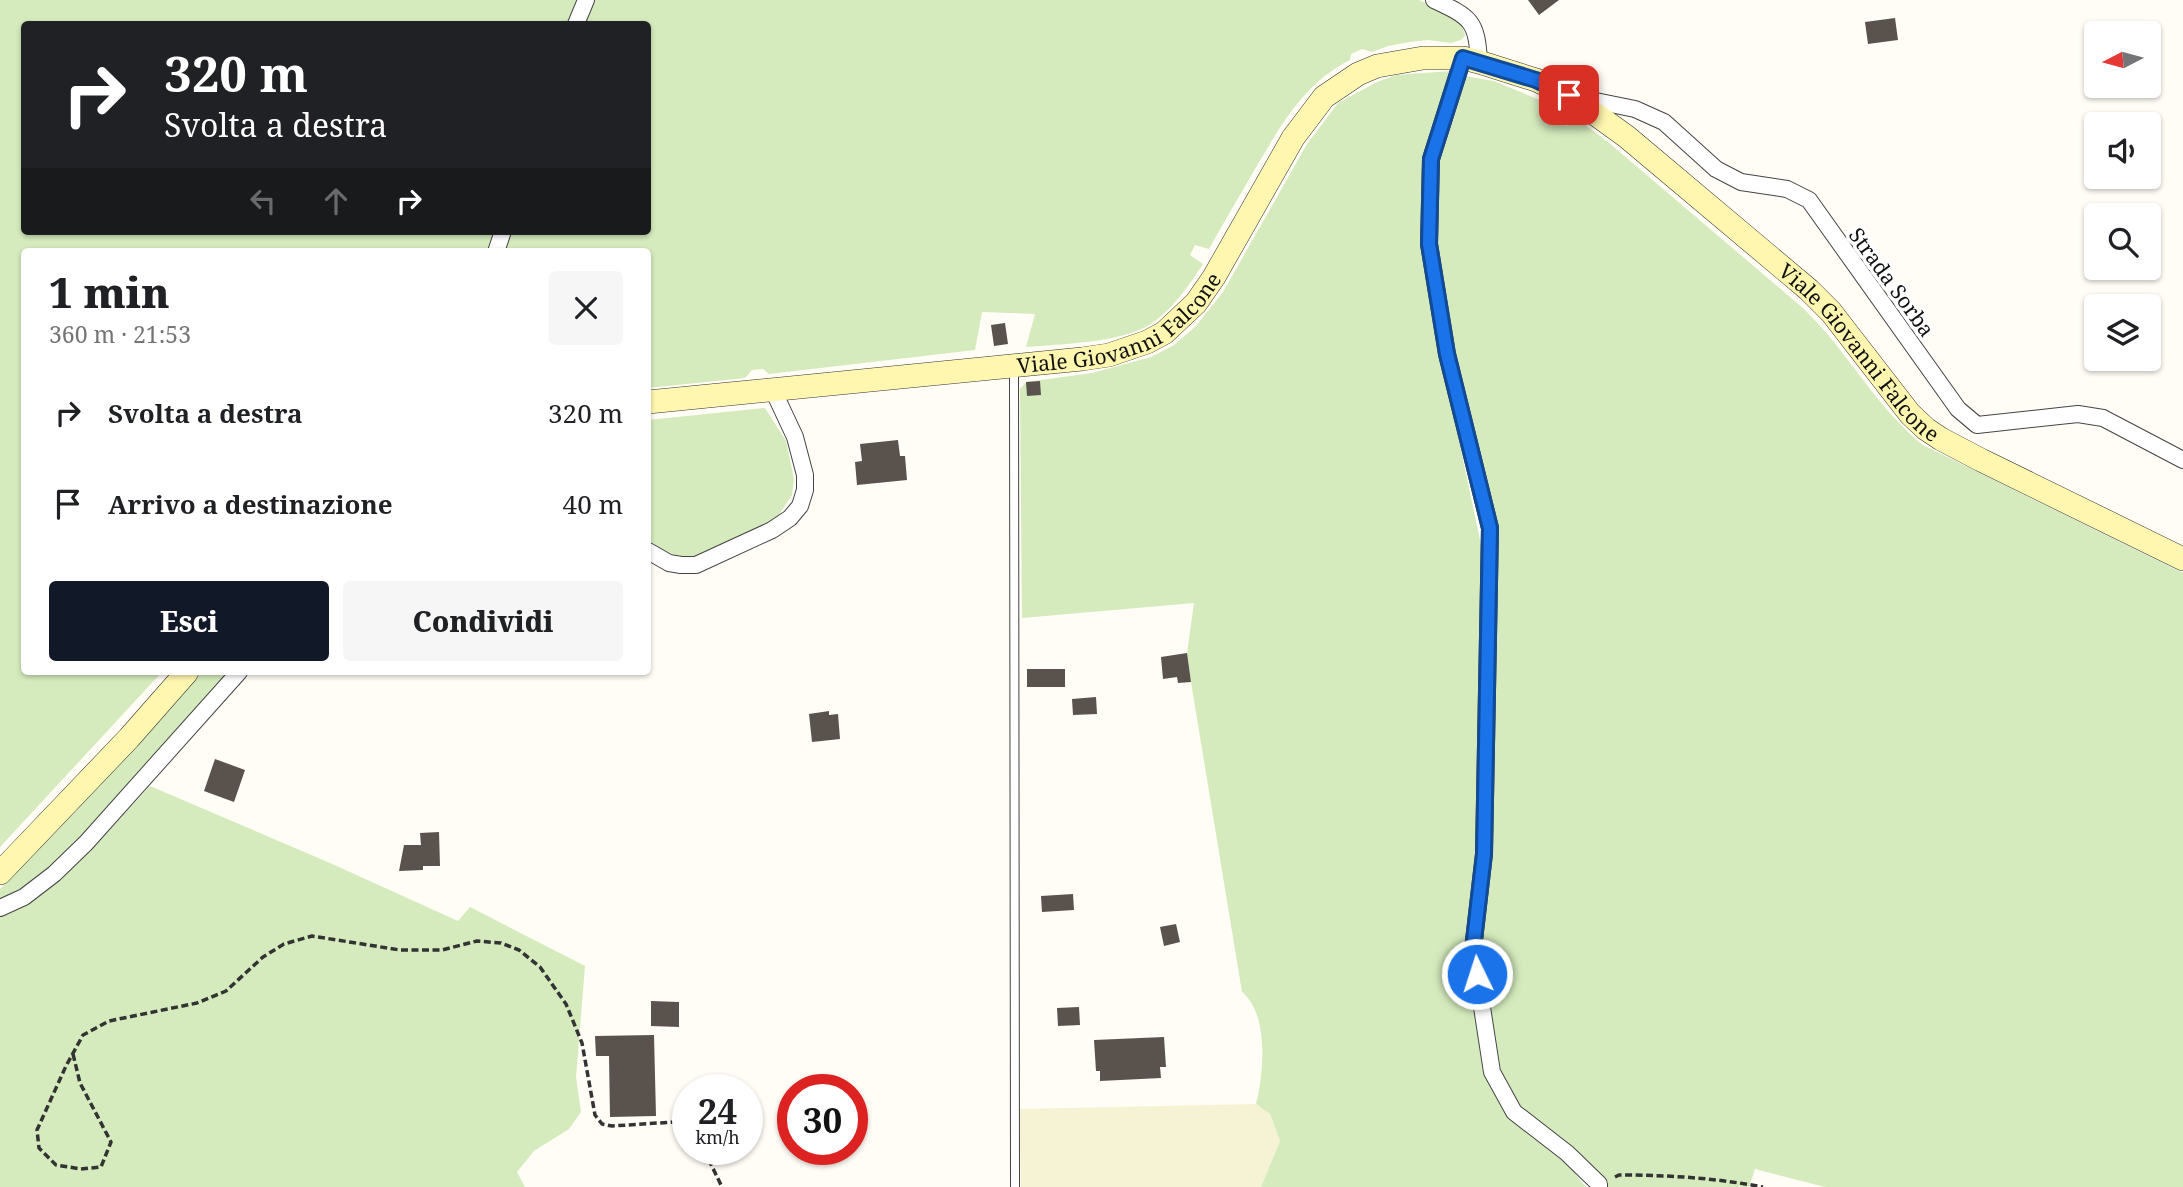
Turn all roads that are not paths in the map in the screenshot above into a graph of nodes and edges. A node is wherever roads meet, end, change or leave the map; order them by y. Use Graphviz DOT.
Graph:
graph roads {
  1 [pos="586,0"];
  2 [pos="1434,0"];
  3 [pos="577,21"];
  4 [pos="1471,60"];
  5 [pos="1569,95"];
  6 [pos="1014,365"];
  7 [pos="774,390"];
  8 [pos="651,402"];
  9 [pos="2183,460"];
  10 [pos="651,553"];
  11 [pos="2183,559"];
  12 [pos="184,675"];
  13 [pos="236,675"];
  14 [pos="0,873"];
  15 [pos="0,908"];
  16 [pos="1599,1186"];
  17 [pos="1015,1187"];
  1 -- 3 [label="street"];
  2 -- 4 [label="street"];
  4 -- 5 [label="street, Viale Giovanni Falcone"];
  4 -- 6 [label="street, Viale Giovanni Falcone"];
  4 -- 16 [label="street"];
  5 -- 9 [label="street, Strada Sorba"];
  5 -- 11 [label="street, Viale Giovanni Falcone"];
  6 -- 7 [label="street, Viale Giovanni Falcone"];
  6 -- 17 [label="lane"];
  7 -- 8 [label="street, Viale Giovanni Falcone"];
  7 -- 10 [label="street"];
  12 -- 14 [label="street"];
  13 -- 15 [label="street"];
}
